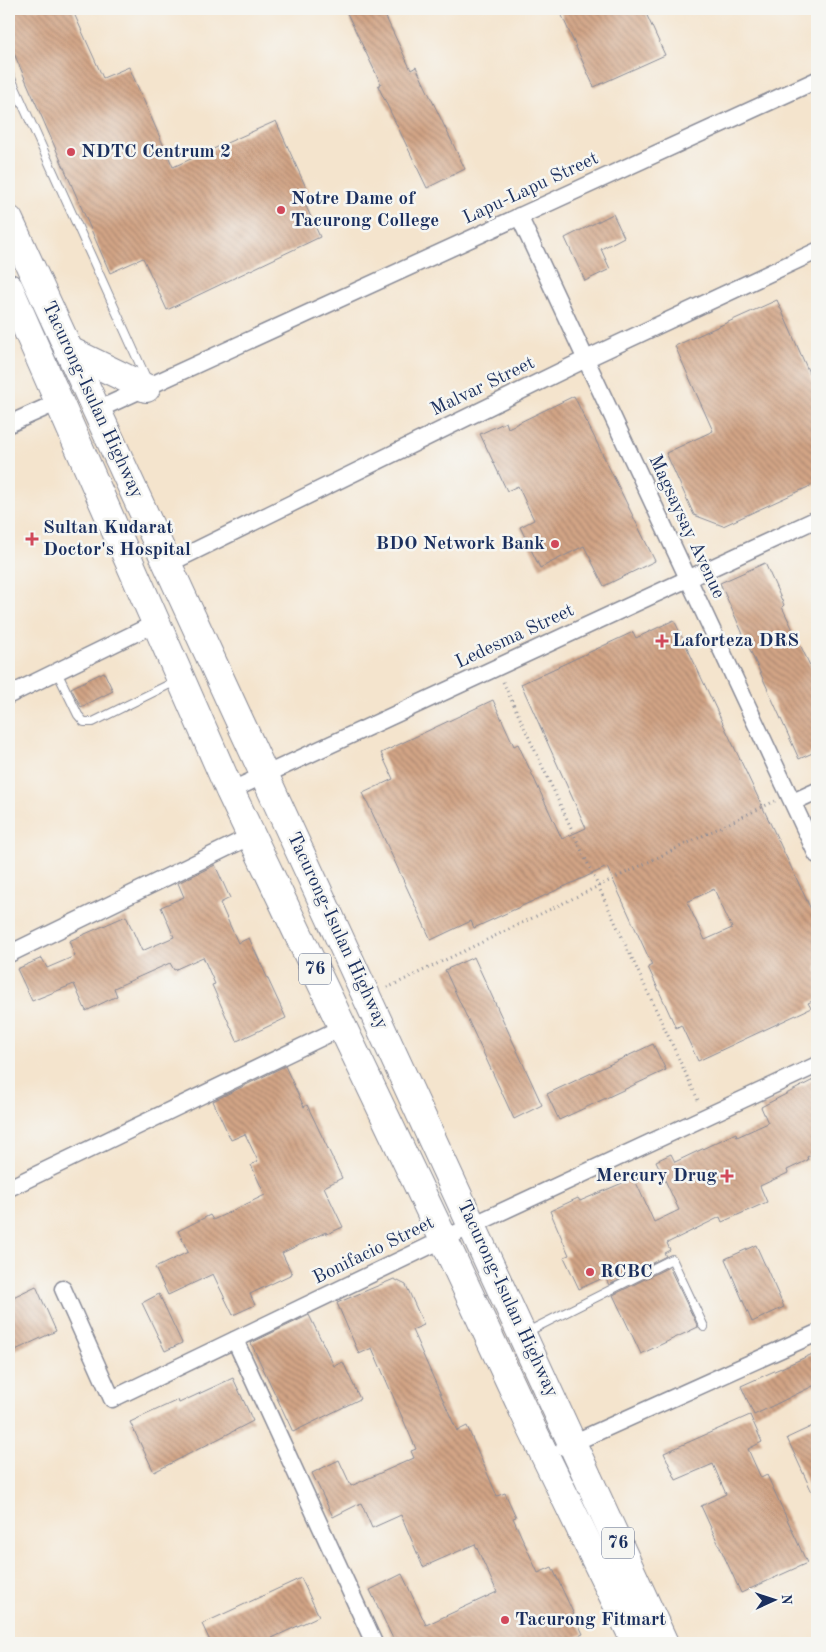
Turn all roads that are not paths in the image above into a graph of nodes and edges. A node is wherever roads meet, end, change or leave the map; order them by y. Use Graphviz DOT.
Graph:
graph roads {
  1 [pos="9,74"];
  2 [pos="817,80"];
  3 [pos="519,216"];
  4 [pos="9,220"];
  5 [pos="817,251"];
  6 [pos="9,288"];
  7 [pos="68,350"];
  8 [pos="586,359"];
  9 [pos="148,387"];
  10 [pos="58,402"];
  11 [pos="97,410"];
  12 [pos="9,424"];
  13 [pos="817,519"];
  14 [pos="168,564"];
  15 [pos="688,579"];
  16 [pos="156,624"];
  17 [pos="57,672"];
  18 [pos="180,679"];
  19 [pos="9,695"];
  20 [pos="265,775"];
  21 [pos="230,791"];
  22 [pos="817,791"];
  23 [pos="791,798"];
  24 [pos="251,836"];
  25 [pos="817,855"];
  26 [pos="9,954"];
  27 [pos="343,1027"];
  28 [pos="817,1064"];
  29 [pos="9,1188"];
  30 [pos="474,1225"];
  31 [pos="444,1240"];
  32 [pos="62,1289"];
  33 [pos="704,1327"];
  34 [pos="817,1333"];
  35 [pos="524,1334"];
  36 [pos="235,1340"];
  37 [pos="574,1443"];
  38 [pos="545,1456"];
  39 [pos="374,1643"];
  40 [pos="636,1643"];
  41 [pos="664,1643"];
  1 -- 9 [label="lane"];
  2 -- 3 [label="street, Lapu-Lapu Street"];
  3 -- 8 [label="street, Magsaysay Avenue"];
  3 -- 9 [label="street, Lapu-Lapu Street"];
  4 -- 7 [label="highway, Tacurong-Isulan Highway / 76"];
  5 -- 8 [label="street, Malvar Street"];
  6 -- 10 [label="highway, Tacurong-Isulan Highway / 76"];
  7 -- 9 [label="highway"];
  7 -- 11 [label="highway, Tacurong-Isulan Highway / 76"];
  8 -- 14 [label="street, Malvar Street"];
  8 -- 15 [label="street, Magsaysay Avenue"];
  9 -- 11 [label="street, Lapu-Lapu Street"];
  10 -- 12 [label="street"];
  10 -- 16 [label="highway, Tacurong-Isulan Highway / 76"];
  11 -- 14 [label="highway, Tacurong-Isulan Highway / 76"];
  13 -- 15 [label="street, Ledesma Street"];
  14 -- 20 [label="highway, Tacurong-Isulan Highway / 76"];
  15 -- 20 [label="street, Ledesma Street"];
  15 -- 23 [label="street, Magsaysay Avenue"];
  16 -- 17 [label="street"];
  16 -- 18 [label="highway, Tacurong-Isulan Highway / 76"];
  17 -- 18 [label="lane"];
  17 -- 19 [label="street"];
  18 -- 21 [label="highway, Tacurong-Isulan Highway / 76"];
  20 -- 21 [label="street, Ledesma Street"];
  20 -- 30 [label="highway, Tacurong-Isulan Highway / 76"];
  21 -- 24 [label="highway, Tacurong-Isulan Highway / 76"];
  22 -- 23 [label="street"];
  23 -- 25 [label="street, Magsaysay Avenue"];
  24 -- 26 [label="street"];
  24 -- 27 [label="highway, Tacurong-Isulan Highway / 76"];
  27 -- 29 [label="street"];
  27 -- 31 [label="highway, Tacurong-Isulan Highway / 76"];
  28 -- 30 [label="street, Bonifacio Street"];
  30 -- 31 [label="street, Bonifacio Street"];
  30 -- 35 [label="highway, Tacurong-Isulan Highway / 76"];
  31 -- 36 [label="street, Bonifacio Street"];
  31 -- 38 [label="highway, Tacurong-Isulan Highway / 76"];
  32 -- 36 [label="street, Bonifacio Street"];
  33 -- 35 [label="lane"];
  34 -- 37 [label="street"];
  35 -- 37 [label="highway, Tacurong-Isulan Highway / 76"];
  36 -- 39 [label="street"];
  37 -- 38 [label="street"];
  37 -- 41 [label="highway, Tacurong-Isulan Highway / 76"];
  38 -- 40 [label="highway, Tacurong-Isulan Highway / 76"];
}
